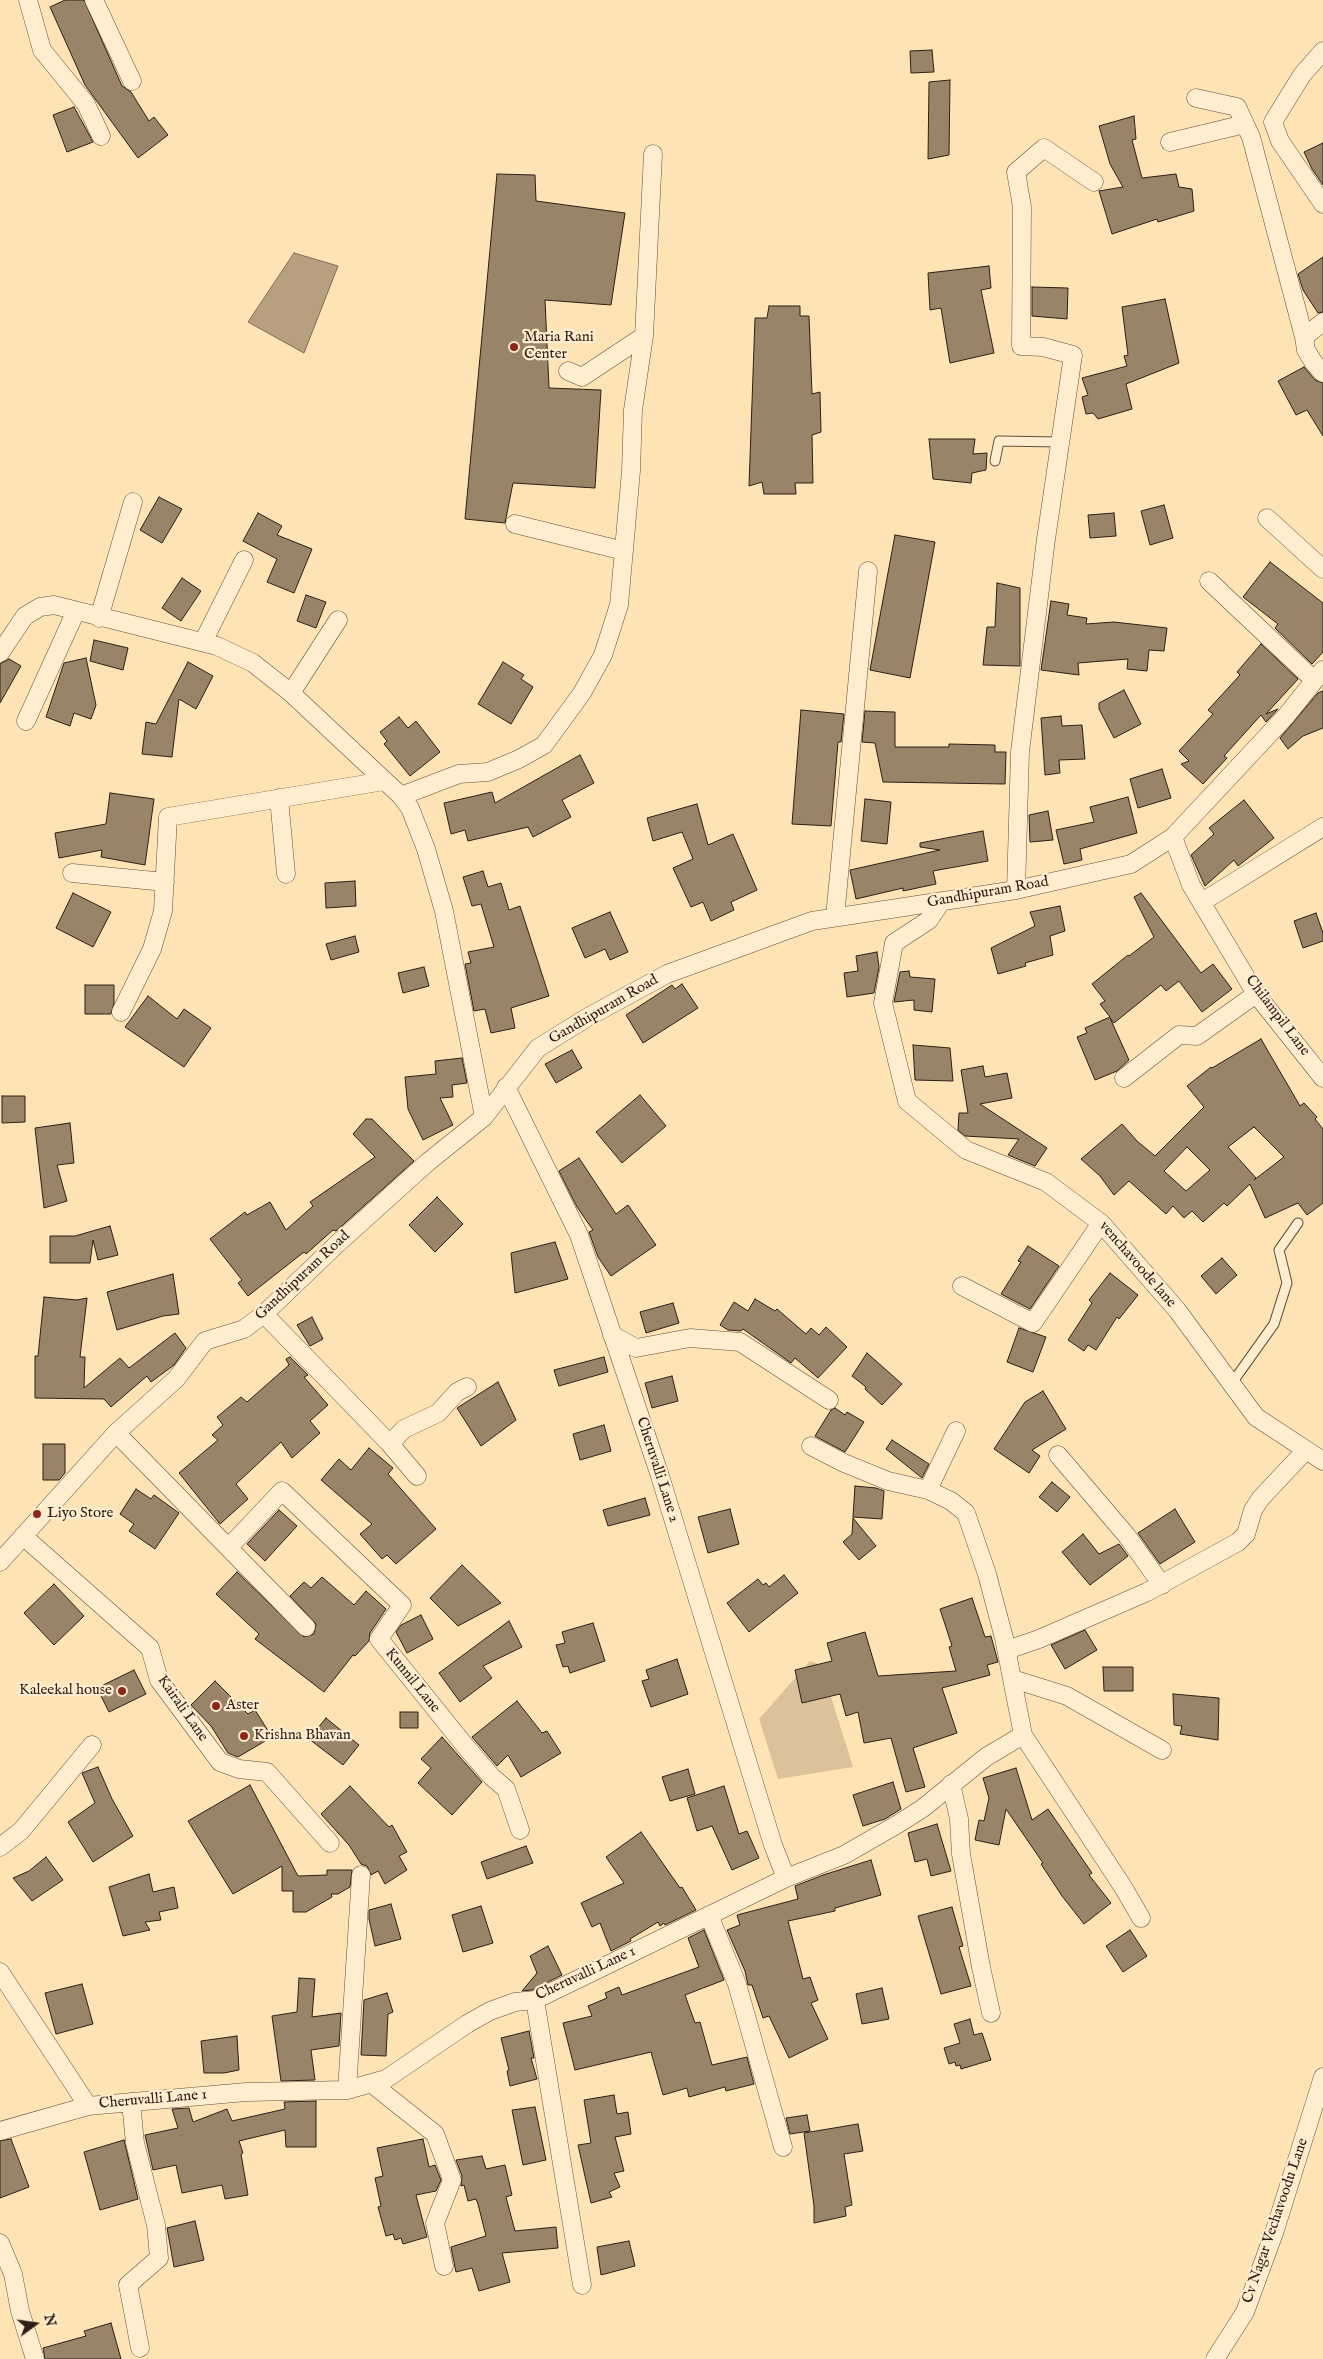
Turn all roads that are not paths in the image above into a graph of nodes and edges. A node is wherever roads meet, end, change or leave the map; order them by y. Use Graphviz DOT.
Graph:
graph roads {
  1 [pos="28,0"];
  2 [pos="94,0"];
  3 [pos="1323,51"];
  4 [pos="132,81"];
  5 [pos="1196,98"];
  6 [pos="1245,124"];
  7 [pos="1277,133"];
  8 [pos="101,136"];
  9 [pos="1252,141"];
  10 [pos="1170,142"];
  11 [pos="653,154"];
  12 [pos="1094,182"];
  13 [pos="1323,204"];
  14 [pos="1323,322"];
  15 [pos="644,336"];
  16 [pos="1304,337"];
  17 [pos="1318,368"];
  18 [pos="568,371"];
  19 [pos="1060,442"];
  20 [pos="995,461"];
  21 [pos="133,502"];
  22 [pos="1267,518"];
  23 [pos="515,524"];
  24 [pos="624,551"];
  25 [pos="244,560"];
  26 [pos="1323,570"];
  27 [pos="868,571"];
  28 [pos="1209,581"];
  29 [pos="76,611"];
  30 [pos="99,618"];
  31 [pos="338,620"];
  32 [pos="203,642"];
  33 [pos="0,653"];
  34 [pos="1319,675"];
  35 [pos="290,693"];
  36 [pos="26,721"];
  37 [pos="384,781"];
  38 [pos="402,796"];
  39 [pos="279,798"];
  40 [pos="1323,827"];
  41 [pos="1173,837"];
  42 [pos="72,873"];
  43 [pos="286,874"];
  44 [pos="165,882"];
  45 [pos="1016,890"];
  46 [pos="941,902"];
  47 [pos="1202,902"];
  48 [pos="835,917"];
  49 [pos="1256,994"];
  50 [pos="121,1012"];
  51 [pos="1124,1078"];
  52 [pos="1323,1078"];
  53 [pos="506,1087"];
  54 [pos="484,1117"];
  55 [pos="1101,1223"];
  56 [pos="1298,1224"];
  57 [pos="962,1286"];
  58 [pos="264,1314"];
  59 [pos="612,1335"];
  60 [pos="1232,1383"];
  61 [pos="468,1387"];
  62 [pos="830,1400"];
  63 [pos="956,1430"];
  64 [pos="116,1433"];
  65 [pos="390,1444"];
  66 [pos="811,1446"];
  67 [pos="1306,1450"];
  68 [pos="1058,1455"];
  69 [pos="1323,1462"];
  70 [pos="417,1476"];
  71 [pos="928,1490"];
  72 [pos="23,1536"];
  73 [pos="229,1547"];
  74 [pos="0,1562"];
  75 [pos="1162,1585"];
  76 [pos="306,1627"];
  77 [pos="1007,1650"];
  78 [pos="1013,1679"];
  79 [pos="1023,1735"];
  80 [pos="92,1745"];
  81 [pos="1162,1750"];
  82 [pos="951,1784"];
  83 [pos="520,1830"];
  84 [pos="330,1843"];
  85 [pos="0,1847"];
  86 [pos="784,1870"];
  87 [pos="361,1875"];
  88 [pos="709,1914"];
  89 [pos="1141,1918"];
  90 [pos="0,1972"];
  91 [pos="536,2000"];
  92 [pos="991,2013"];
  93 [pos="1323,2077"];
  94 [pos="371,2083"];
  95 [pos="347,2090"];
  96 [pos="131,2102"];
  97 [pos="88,2106"];
  98 [pos="0,2131"];
  99 [pos="782,2147"];
  100 [pos="0,2243"];
  101 [pos="444,2266"];
  102 [pos="582,2284"];
  103 [pos="140,2348"];
  104 [pos="35,2359"];
  105 [pos="1215,2359"];
  1 -- 8 [label="street"];
  2 -- 4 [label="street"];
  3 -- 7 [label="street"];
  5 -- 6 [label="street"];
  6 -- 9 [label="street"];
  6 -- 10 [label="street"];
  7 -- 9 [label="street"];
  7 -- 13 [label="street"];
  9 -- 16 [label="street"];
  11 -- 15 [label="street"];
  12 -- 19 [label="street"];
  14 -- 16 [label="street"];
  15 -- 18 [label="street"];
  15 -- 24 [label="street"];
  16 -- 17 [label="street"];
  19 -- 20 [label="lane"];
  19 -- 45 [label="street"];
  21 -- 30 [label="street"];
  22 -- 26 [label="street"];
  23 -- 24 [label="street"];
  24 -- 38 [label="street"];
  25 -- 32 [label="street"];
  27 -- 48 [label="street"];
  28 -- 34 [label="street"];
  29 -- 30 [label="street"];
  29 -- 33 [label="street"];
  29 -- 36 [label="street"];
  30 -- 32 [label="street"];
  31 -- 35 [label="street"];
  32 -- 35 [label="street"];
  34 -- 41 [label="street, Gandhipuram Road"];
  35 -- 37 [label="street"];
  37 -- 38 [label="street"];
  37 -- 39 [label="street"];
  38 -- 54 [label="street"];
  39 -- 43 [label="street"];
  39 -- 44 [label="street"];
  40 -- 47 [label="street"];
  41 -- 45 [label="street, Gandhipuram Road"];
  41 -- 47 [label="street, Chilampil Lane"];
  42 -- 44 [label="street"];
  44 -- 50 [label="street"];
  45 -- 46 [label="street, Gandhipuram Road"];
  46 -- 48 [label="street, Gandhipuram Road"];
  46 -- 55 [label="street, venchavoode lane"];
  47 -- 49 [label="street, Chilampil Lane"];
  48 -- 53 [label="street, Gandhipuram Road"];
  49 -- 51 [label="street"];
  49 -- 52 [label="street, Chilampil Lane"];
  53 -- 54 [label="street, Gandhipuram Road"];
  53 -- 59 [label="street, Cheruvalli Lane 2"];
  54 -- 58 [label="street, Gandhipuram Road"];
  55 -- 57 [label="street"];
  55 -- 60 [label="street, venchavoode lane"];
  56 -- 60 [label="lane"];
  58 -- 64 [label="street, Gandhipuram Road"];
  58 -- 65 [label="street"];
  59 -- 62 [label="street"];
  59 -- 86 [label="street, Cheruvalli Lane 2"];
  60 -- 67 [label="street, venchavoode lane"];
  61 -- 65 [label="street"];
  63 -- 71 [label="street"];
  64 -- 72 [label="street, Gandhipuram Road"];
  64 -- 73 [label="street"];
  65 -- 70 [label="street"];
  66 -- 71 [label="street"];
  67 -- 69 [label="street, venchavoode lane"];
  67 -- 75 [label="street"];
  68 -- 75 [label="street"];
  71 -- 77 [label="street"];
  72 -- 74 [label="street, Gandhipuram Road"];
  72 -- 84 [label="street, Kairali Lane"];
  73 -- 76 [label="street"];
  73 -- 83 [label="street, Kunnil Lane"];
  75 -- 77 [label="street"];
  77 -- 78 [label="street"];
  78 -- 79 [label="street"];
  78 -- 81 [label="street"];
  79 -- 82 [label="street, Cheruvalli Lane 1"];
  79 -- 89 [label="street"];
  80 -- 85 [label="street"];
  82 -- 86 [label="street, Cheruvalli Lane 1"];
  82 -- 92 [label="street"];
  86 -- 88 [label="street, Cheruvalli Lane 1"];
  87 -- 95 [label="street"];
  88 -- 91 [label="street, Cheruvalli Lane 1"];
  88 -- 99 [label="street"];
  90 -- 97 [label="street, Cheruvalli Lane 1"];
  91 -- 94 [label="street, Cheruvalli Lane 1"];
  91 -- 102 [label="street"];
  93 -- 105 [label="street, Cv Nagar Vechavoodu Lane"];
  94 -- 95 [label="street, Cheruvalli Lane 1"];
  94 -- 101 [label="street"];
  95 -- 96 [label="street, Cheruvalli Lane 1"];
  96 -- 97 [label="street, Cheruvalli Lane 1"];
  96 -- 103 [label="street"];
  97 -- 98 [label="street"];
  100 -- 104 [label="street"];
}
